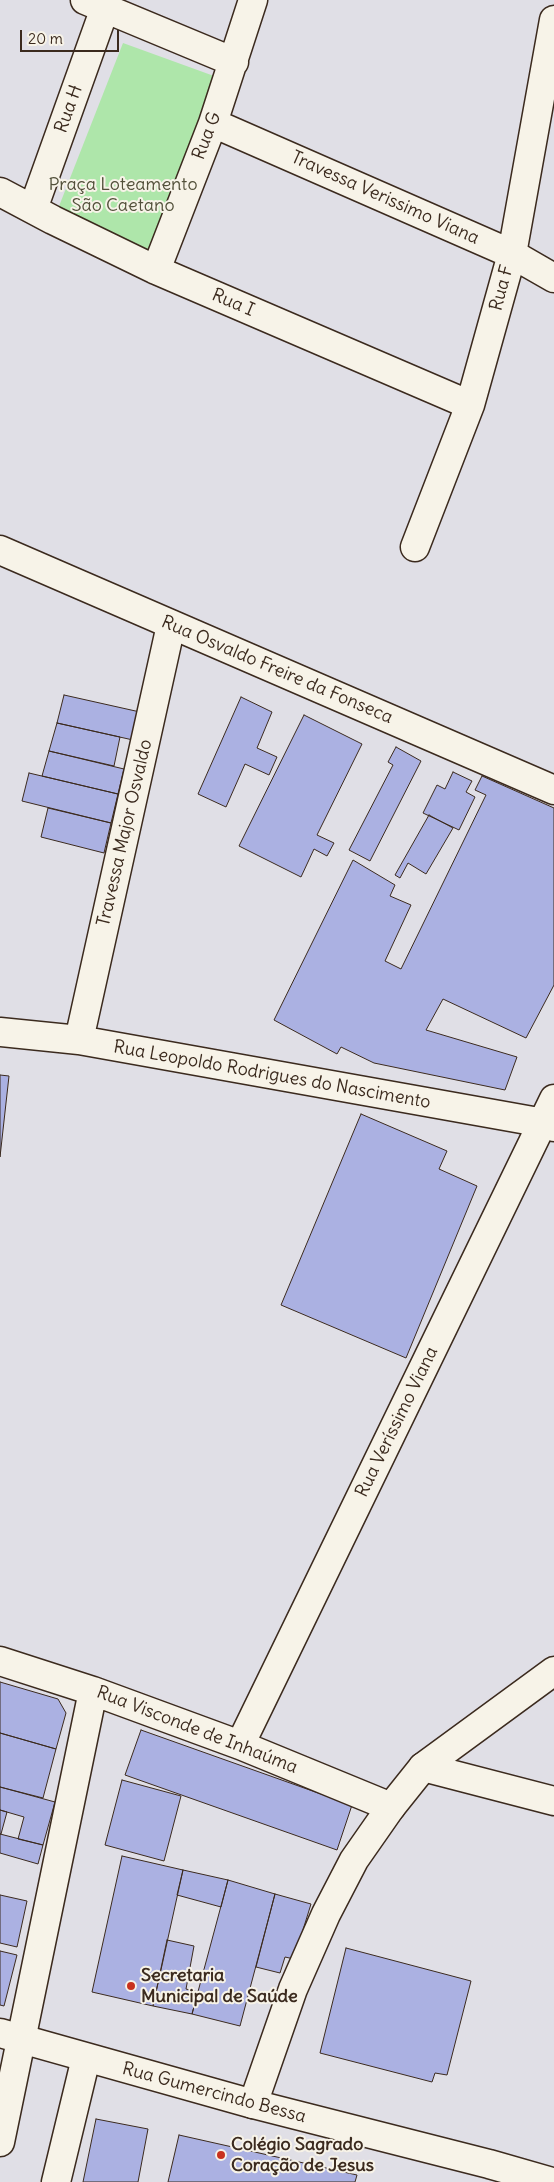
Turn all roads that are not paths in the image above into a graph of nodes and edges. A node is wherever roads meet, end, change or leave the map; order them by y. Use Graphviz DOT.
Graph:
graph roads {
  1 [pos="253,0"];
  2 [pos="95,4"];
  3 [pos="554,20"];
  4 [pos="234,62"];
  5 [pos="213,123"];
  6 [pos="0,192"];
  7 [pos="33,209"];
  8 [pos="512,254"];
  9 [pos="156,270"];
  10 [pos="554,278"];
  11 [pos="470,405"];
  12 [pos="415,547"];
  13 [pos="0,550"];
  14 [pos="171,625"];
  15 [pos="554,790"];
  16 [pos="0,1032"];
  17 [pos="79,1040"];
  18 [pos="550,1117"];
  19 [pos="0,1661"];
  20 [pos="554,1671"];
  21 [pos="93,1691"];
  22 [pos="240,1745"];
  23 [pos="423,1767"];
  24 [pos="554,1801"];
  25 [pos="391,1807"];
  26 [pos="11,2036"];
  27 [pos="86,2058"];
  28 [pos="253,2104"];
  29 [pos="0,2142"];
  30 [pos="56,2182"];
  31 [pos="552,2182"];
  1 -- 4 [label="street, Rua G"];
  2 -- 4 [label="street"];
  2 -- 7 [label="street, Rua H"];
  3 -- 8 [label="street, Rua F"];
  4 -- 5 [label="street, Rua G"];
  5 -- 8 [label="street, Travessa Verissimo Viana"];
  5 -- 9 [label="street, Rua G"];
  6 -- 7 [label="street, Rua I"];
  7 -- 9 [label="street, Rua I"];
  8 -- 10 [label="street, Travessa Verissimo Viana"];
  8 -- 11 [label="street, Rua F"];
  9 -- 11 [label="street, Rua I"];
  11 -- 12 [label="street, Rua F"];
  13 -- 14 [label="street, Rua Osvaldo Freire da Fonseca"];
  14 -- 15 [label="street, Rua Osvaldo Freire da Fonseca"];
  14 -- 17 [label="street, Travessa Major Osvaldo"];
  16 -- 17 [label="street, Rua Leopoldo Rodrigues do Nascimento"];
  17 -- 18 [label="street, Rua Leopoldo Rodrigues do Nascimento"];
  18 -- 22 [label="street, Rua Veríssimo Viana"];
  19 -- 21 [label="street, Rua Visconde de Inhaúma"];
  20 -- 23 [label="street"];
  21 -- 22 [label="street, Rua Visconde de Inhaúma"];
  21 -- 26 [label="street"];
  22 -- 25 [label="street, Rua Visconde de Inhaúma"];
  23 -- 24 [label="street"];
  23 -- 25 [label="street"];
  25 -- 28 [label="street"];
  26 -- 27 [label="street, Rua Gumercindo Bessa"];
  26 -- 29 [label="street"];
  27 -- 28 [label="street, Rua Gumercindo Bessa"];
  27 -- 30 [label="street"];
  28 -- 31 [label="street, Rua Gumercindo Bessa"];
}
